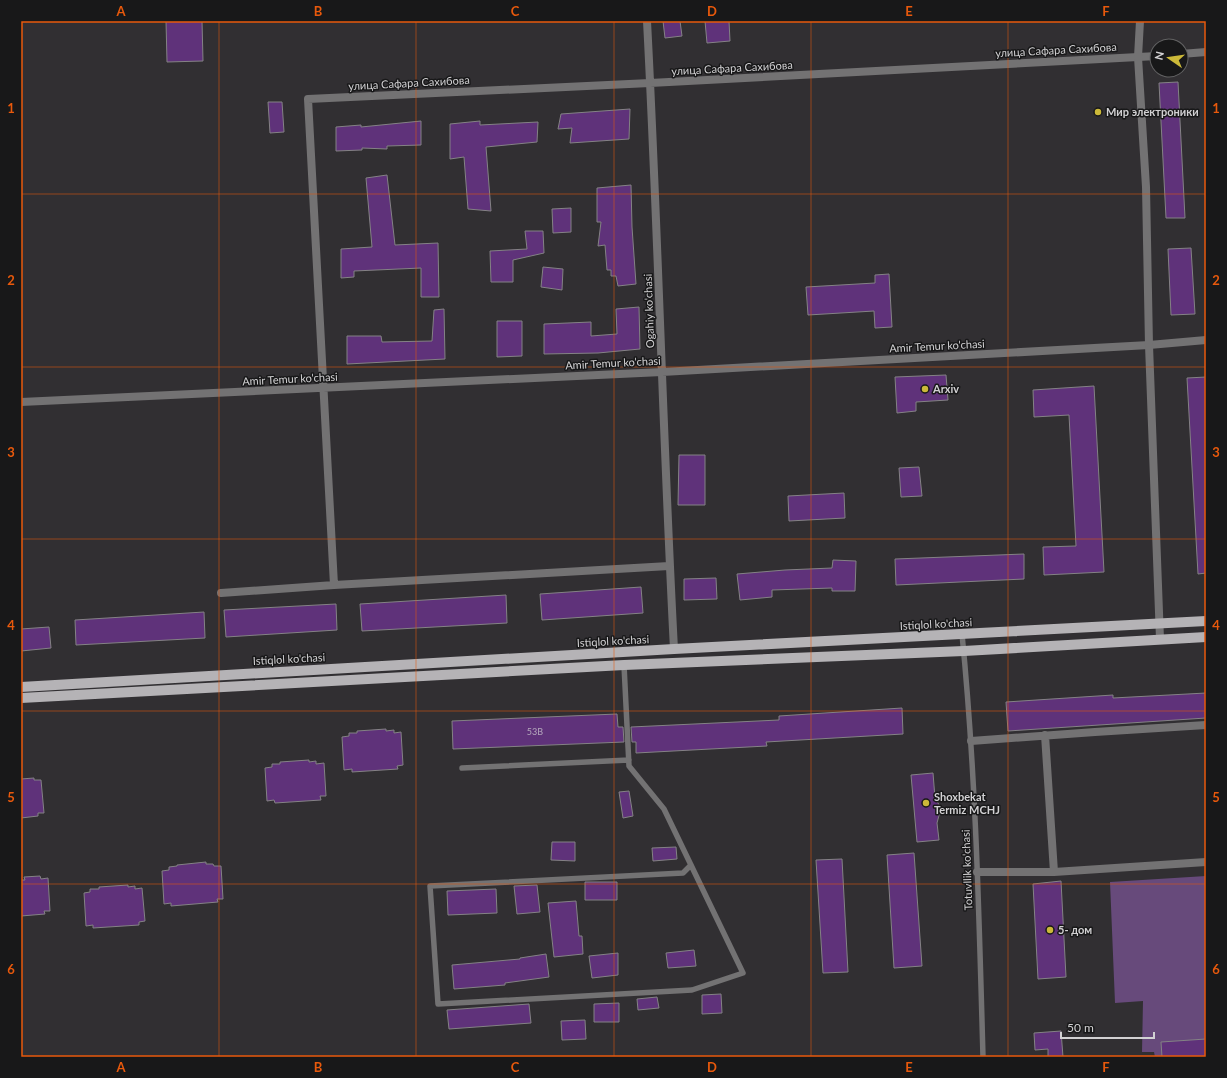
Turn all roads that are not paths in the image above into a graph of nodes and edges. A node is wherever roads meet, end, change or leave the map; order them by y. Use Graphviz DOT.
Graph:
graph roads {
  1 [pos="647,21"];
  2 [pos="1140,21"];
  3 [pos="1206,52"];
  4 [pos="1189,53"];
  5 [pos="1149,56"];
  6 [pos="1138,57"];
  7 [pos="650,83"];
  8 [pos="1206,340"];
  9 [pos="1149,345"];
  10 [pos="662,372"];
  11 [pos="324,388"];
  12 [pos="21,402"];
  13 [pos="670,566"];
  14 [pos="334,585"];
  15 [pos="221,593"];
  16 [pos="1206,621"];
  17 [pos="1160,624"];
  18 [pos="962,634"];
  19 [pos="1206,637"];
  20 [pos="1160,639"];
  21 [pos="674,649"];
  22 [pos="964,651"];
  23 [pos="624,665"];
  24 [pos="21,687"];
  25 [pos="21,698"];
  26 [pos="1206,725"];
  27 [pos="1045,735"];
  28 [pos="971,741"];
  29 [pos="629,760"];
  30 [pos="462,768"];
  31 [pos="1206,862"];
  32 [pos="691,865"];
  33 [pos="977,872"];
  34 [pos="1054,872"];
  35 [pos="983,1057"];
  1 -- 7 [label="street, Ogahiy ko'chasi"];
  2 -- 6 [label="street"];
  3 -- 4 [label="street"];
  5 -- 6 [label="street, улица Сафара Сахибова"];
  6 -- 7 [label="street, улица Сафара Сахибова"];
  6 -- 9 [label="street"];
  7 -- 10 [label="street, Ogahiy ko'chasi"];
  7 -- 11 [label="street, улица Сафара Сахибова"];
  8 -- 9 [label="street, Amir Temur ko'chasi"];
  9 -- 10 [label="street, Amir Temur ko'chasi"];
  9 -- 17 [label="street"];
  10 -- 11 [label="street, Amir Temur ko'chasi"];
  10 -- 13 [label="street, Ogahiy ko'chasi"];
  11 -- 12 [label="street, Amir Temur ko'chasi"];
  11 -- 14 [label="street"];
  13 -- 14 [label="street"];
  13 -- 21 [label="street, Ogahiy ko'chasi"];
  14 -- 15 [label="street"];
  16 -- 17 [label="main road, Istiqlol ko'chasi"];
  17 -- 18 [label="main road, Istiqlol ko'chasi"];
  17 -- 20 [label="street"];
  18 -- 21 [label="main road, Istiqlol ko'chasi"];
  18 -- 22 [label="lane, Totuvllik ko'chasi"];
  19 -- 20 [label="main road"];
  20 -- 22 [label="main road"];
  21 -- 24 [label="main road, Istiqlol ko'chasi"];
  22 -- 23 [label="main road"];
  22 -- 28 [label="lane, Totuvllik ko'chasi"];
  23 -- 25 [label="main road"];
  23 -- 29 [label="lane"];
  26 -- 27 [label="street"];
  27 -- 28 [label="street"];
  27 -- 34 [label="street"];
  28 -- 33 [label="lane, Totuvllik ko'chasi"];
  29 -- 30 [label="lane"];
  29 -- 32 [label="lane"];
  31 -- 34 [label="street"];
  32 -- 32 [label="lane"];
  33 -- 34 [label="street"];
  33 -- 35 [label="lane, Totuvllik ko'chasi"];
}
